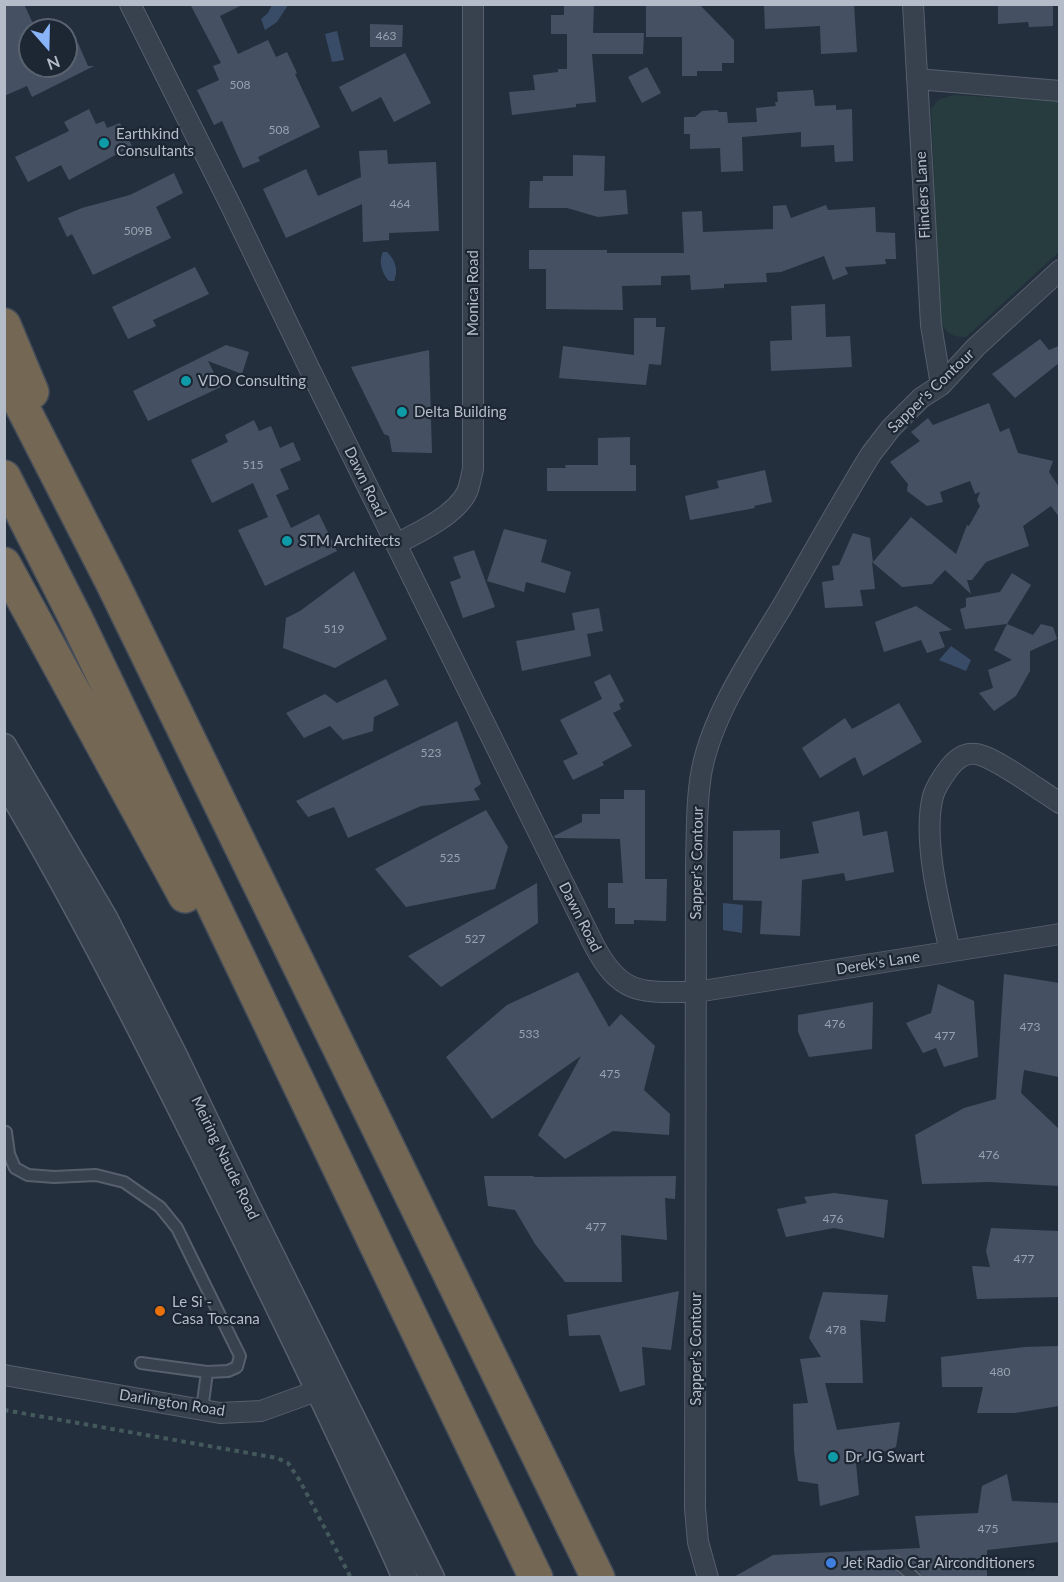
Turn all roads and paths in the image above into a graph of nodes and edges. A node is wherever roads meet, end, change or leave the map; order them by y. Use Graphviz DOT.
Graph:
graph roads {
  1 [pos="130,4"];
  2 [pos="473,4"];
  3 [pos="913,4"];
  4 [pos="917,79"];
  5 [pos="1059,91"];
  6 [pos="1059,270"];
  7 [pos="4,325"];
  8 [pos="4,371"];
  9 [pos="940,385"];
  10 [pos="4,477"];
  11 [pos="396,544"];
  12 [pos="4,564"];
  13 [pos="112,582"];
  14 [pos="4,746"];
  15 [pos="4,780"];
  16 [pos="1059,803"];
  17 [pos="1059,934"];
  18 [pos="950,951"];
  19 [pos="696,992"];
  20 [pos="6,1132"];
  21 [pos="375,1245"];
  22 [pos="141,1363"];
  23 [pos="207,1372"];
  24 [pos="4,1375"];
  25 [pos="328,1387"];
  26 [pos="4,1410"];
  27 [pos="202,1410"];
  28 [pos="895,1561"];
  29 [pos="351,1578"];
  30 [pos="405,1578"];
  31 [pos="432,1578"];
  32 [pos="536,1578"];
  33 [pos="598,1578"];
  34 [pos="708,1578"];
  35 [pos="915,1578"];
  1 -- 11 [label="street, Dawn Road"];
  2 -- 11 [label="street, Monica Road"];
  3 -- 4 [label="street, Flinders Lane"];
  4 -- 5 [label="street"];
  4 -- 9 [label="street, Flinders Lane"];
  6 -- 9 [label="street, Sapper's Contour"];
  7 -- 13 [label="highway"];
  8 -- 13 [label="highway"];
  9 -- 19 [label="street, Sapper's Contour"];
  10 -- 21 [label="highway"];
  11 -- 19 [label="street, Dawn Road"];
  12 -- 21 [label="highway"];
  13 -- 33 [label="highway"];
  14 -- 25 [label="street, Meiring Naude Road"];
  15 -- 25 [label="street, Meiring Naude Road"];
  16 -- 18 [label="street"];
  17 -- 18 [label="street, Derek's Lane"];
  18 -- 19 [label="street, Derek's Lane"];
  19 -- 34 [label="street, Sapper's Contour"];
  20 -- 23 [label="lane"];
  21 -- 32 [label="highway"];
  22 -- 23 [label="lane"];
  23 -- 27 [label="lane"];
  24 -- 27 [label="street, Darlington Road"];
  25 -- 27 [label="street, Darlington Road"];
  25 -- 30 [label="street, Meiring Naude Road"];
  25 -- 31 [label="street, Meiring Naude Road"];
  26 -- 29 [label="path"];
  28 -- 35 [label="lane"];
}
